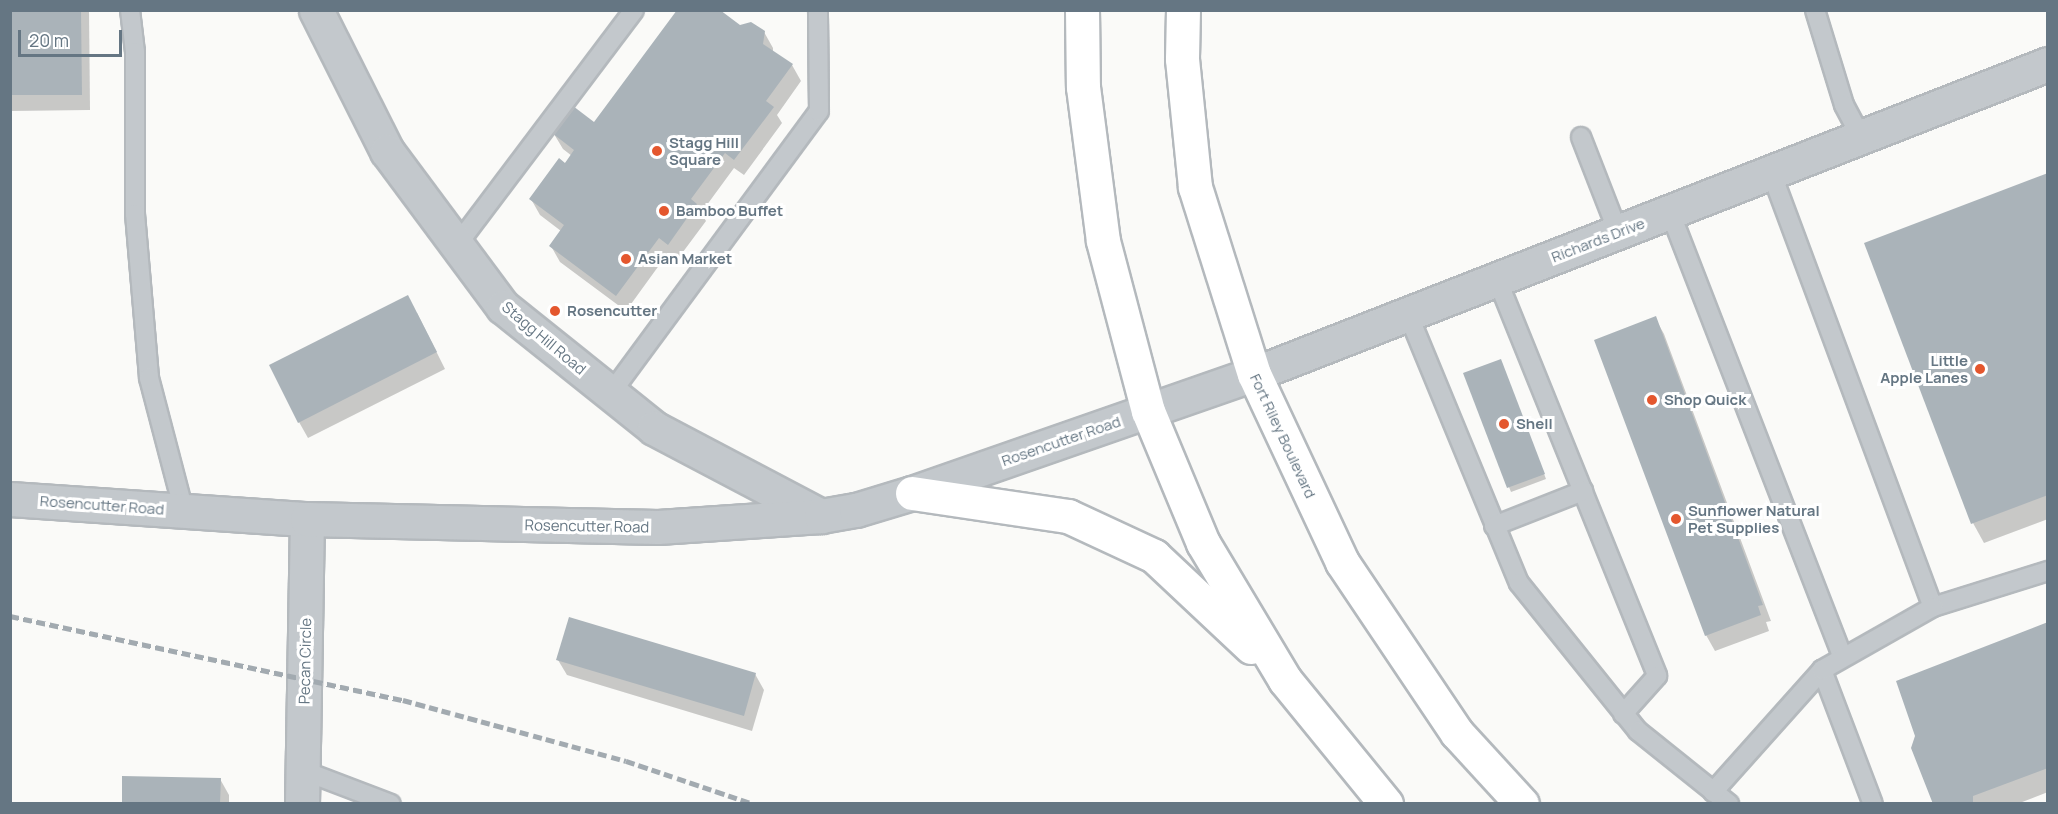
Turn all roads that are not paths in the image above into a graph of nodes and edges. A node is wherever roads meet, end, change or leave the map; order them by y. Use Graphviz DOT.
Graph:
graph roads {
  1 [pos="130,10"];
  2 [pos="316,10"];
  3 [pos="634,10"];
  4 [pos="818,10"];
  5 [pos="1082,10"];
  6 [pos="1183,10"];
  7 [pos="1815,10"];
  8 [pos="2048,64"];
  9 [pos="1581,137"];
  10 [pos="1861,137"];
  11 [pos="1772,172"];
  12 [pos="1670,212"];
  13 [pos="1618,232"];
  14 [pos="457,245"];
  15 [pos="1497,279"];
  16 [pos="1408,314"];
  17 [pos="1254,374"];
  18 [pos="611,393"];
  19 [pos="1148,411"];
  20 [pos="1583,491"];
  21 [pos="912,494"];
  22 [pos="10,499"];
  23 [pos="184,511"];
  24 [pos="821,516"];
  25 [pos="307,519"];
  26 [pos="1494,526"];
  27 [pos="2048,571"];
  28 [pos="1933,607"];
  29 [pos="1844,657"];
  30 [pos="1822,670"];
  31 [pos="1285,680"];
  32 [pos="1623,714"];
  33 [pos="302,770"];
  34 [pos="1713,792"];
  35 [pos="302,804"];
  36 [pos="391,804"];
  37 [pos="1386,804"];
  38 [pos="1522,804"];
  39 [pos="1729,804"];
  40 [pos="1873,804"];
  1 -- 23 [label="lane"];
  2 -- 14 [label="street, Stagg Hill Road"];
  3 -- 14 [label="lane"];
  4 -- 18 [label="lane"];
  5 -- 19 [label="highway"];
  6 -- 17 [label="highway, Fort Riley Boulevard"];
  7 -- 10 [label="lane"];
  8 -- 10 [label="street, Richards Drive"];
  9 -- 13 [label="lane"];
  10 -- 11 [label="street, Richards Drive"];
  11 -- 12 [label="street, Richards Drive"];
  11 -- 28 [label="lane"];
  12 -- 13 [label="street, Richards Drive"];
  12 -- 29 [label="lane"];
  13 -- 15 [label="street, Richards Drive"];
  14 -- 18 [label="street, Stagg Hill Road"];
  15 -- 16 [label="street, Richards Drive"];
  15 -- 20 [label="lane"];
  16 -- 17 [label="street, Richards Drive"];
  16 -- 26 [label="lane"];
  17 -- 19 [label="street, Richards Drive"];
  17 -- 38 [label="highway, Fort Riley Boulevard"];
  18 -- 24 [label="street, Stagg Hill Road"];
  19 -- 21 [label="street, Rosencutter Road"];
  19 -- 31 [label="highway"];
  20 -- 26 [label="lane"];
  20 -- 32 [label="lane"];
  21 -- 24 [label="street, Rosencutter Road"];
  21 -- 31 [label="highway"];
  22 -- 23 [label="street, Rosencutter Road"];
  23 -- 25 [label="street, Rosencutter Road"];
  24 -- 25 [label="street, Rosencutter Road"];
  25 -- 33 [label="street, Pecan Circle"];
  26 -- 32 [label="lane"];
  27 -- 28 [label="lane"];
  28 -- 29 [label="lane"];
  29 -- 30 [label="lane"];
  30 -- 34 [label="lane"];
  30 -- 40 [label="lane"];
  31 -- 37 [label="highway"];
  32 -- 34 [label="lane"];
  33 -- 35 [label="street, Pecan Circle"];
  33 -- 36 [label="lane"];
  34 -- 39 [label="lane"];
}
